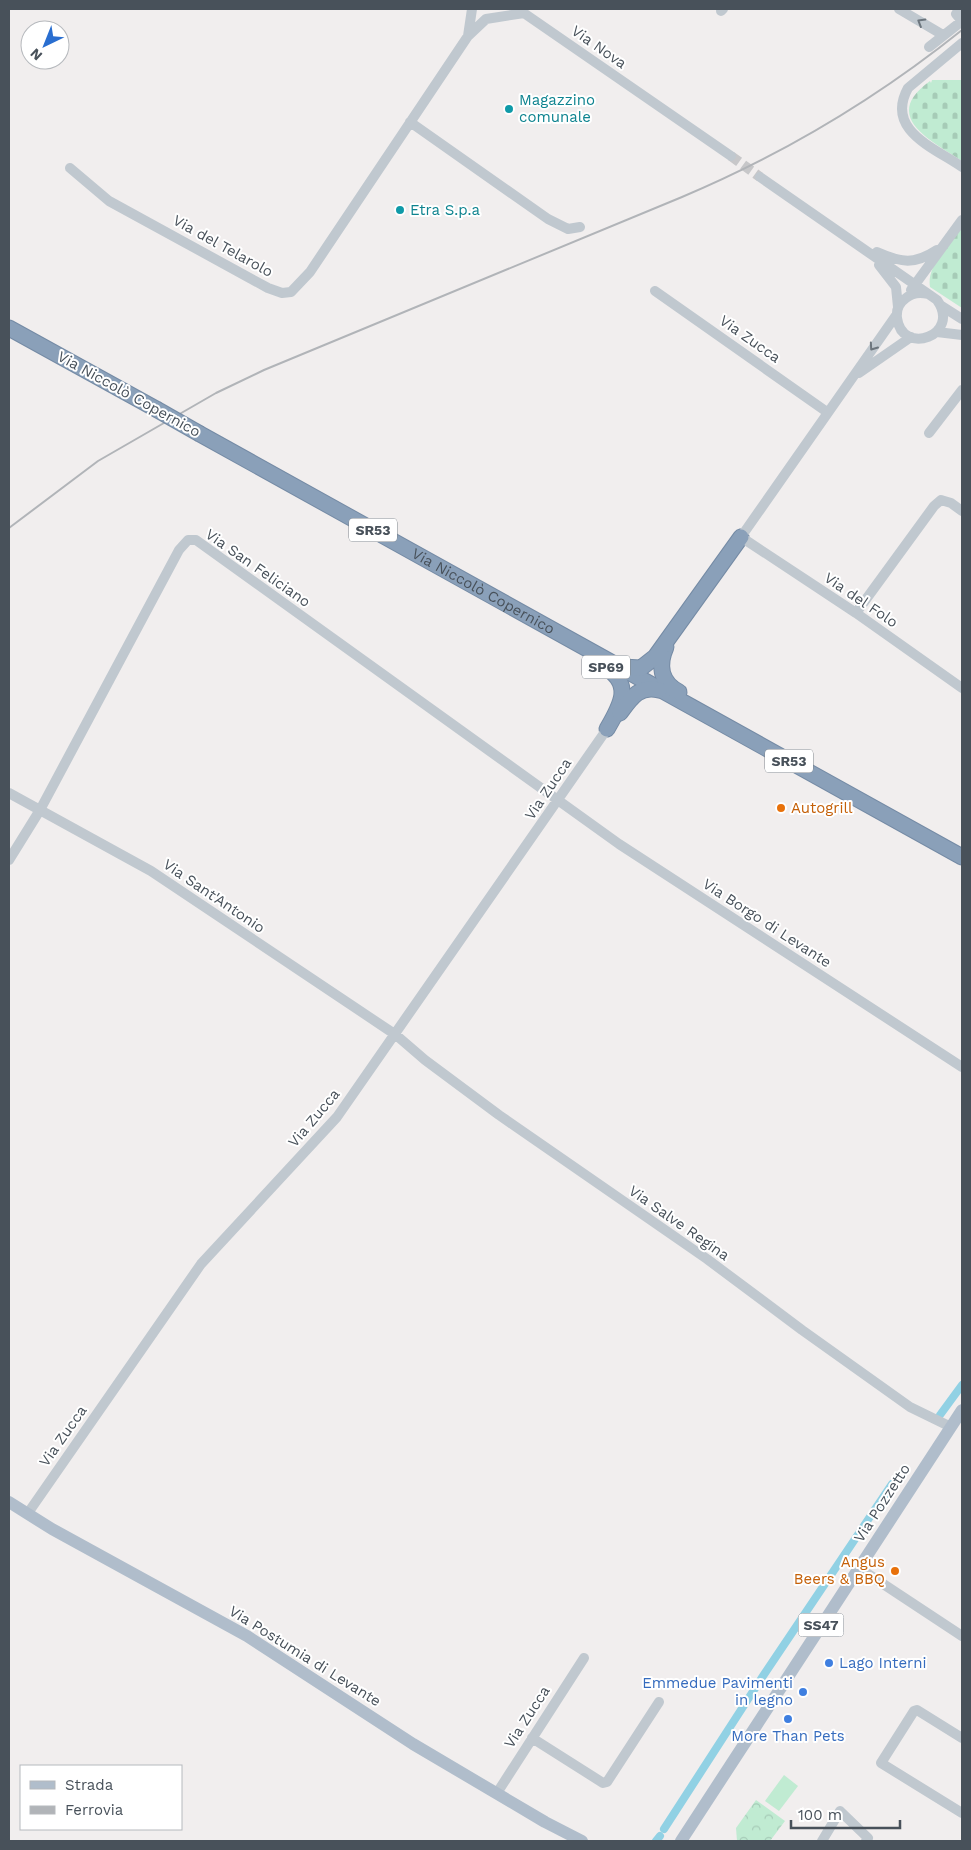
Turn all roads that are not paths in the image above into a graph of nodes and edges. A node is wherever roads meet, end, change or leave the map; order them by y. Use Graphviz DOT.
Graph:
graph roads {
  1 [pos="472,9"];
  2 [pos="490,9"];
  3 [pos="899,9"];
  4 [pos="959,9"];
  5 [pos="521,11"];
  6 [pos="486,19"];
  7 [pos="962,21"];
  8 [pos="943,35"];
  9 [pos="468,36"];
  10 [pos="962,43"];
  11 [pos="929,47"];
  12 [pos="410,122"];
  13 [pos="731,156"];
  14 [pos="962,167"];
  15 [pos="70,168"];
  16 [pos="760,177"];
  17 [pos="962,220"];
  18 [pos="580,227"];
  19 [pos="854,242"];
  20 [pos="942,247"];
  21 [pos="915,285"];
  22 [pos="656,291"];
  23 [pos="934,299"];
  24 [pos="900,307"];
  25 [pos="962,319"];
  26 [pos="9,328"];
  27 [pos="937,332"];
  28 [pos="962,336"];
  29 [pos="910,337"];
  30 [pos="850,380"];
  31 [pos="962,390"];
  32 [pos="827,412"];
  33 [pos="929,433"];
  34 [pos="962,511"];
  35 [pos="741,538"];
  36 [pos="856,613"];
  37 [pos="547,627"];
  38 [pos="670,639"];
  39 [pos="620,667"];
  40 [pos="962,688"];
  41 [pos="667,693"];
  42 [pos="607,729"];
  43 [pos="734,730"];
  44 [pos="9,793"];
  45 [pos="560,800"];
  46 [pos="40,810"];
  47 [pos="959,856"];
  48 [pos="9,860"];
  49 [pos="396,1036"];
  50 [pos="962,1067"];
  51 [pos="962,1410"];
  52 [pos="951,1427"];
  53 [pos="9,1502"];
  54 [pos="28,1513"];
  55 [pos="859,1568"];
  56 [pos="962,1636"];
  57 [pos="584,1658"];
  58 [pos="659,1702"];
  59 [pos="532,1738"];
  60 [pos="962,1738"];
  61 [pos="497,1793"];
  62 [pos="962,1813"];
  63 [pos="582,1841"];
  64 [pos="681,1841"];
  65 [pos="822,1841"];
  66 [pos="866,1841"];
  1 -- 9 [label="street"];
  2 -- 6 [label="street"];
  8 -- 3 [label="street, one-way"];
  4 -- 7 [label="street"];
  5 -- 6 [label="street"];
  5 -- 13 [label="street, Via Nova"];
  6 -- 9 [label="street"];
  7 -- 8 [label="street"];
  8 -- 11 [label="street"];
  9 -- 12 [label="street, Via del Telarolo"];
  10 -- 14 [label="street"];
  12 -- 15 [label="street, Via del Telarolo"];
  12 -- 18 [label="street"];
  16 -- 19 [label="street"];
  17 -- 20 [label="street"];
  19 -- 20 [label="street"];
  19 -- 21 [label="street"];
  19 -- 24 [label="street"];
  20 -- 21 [label="street"];
  20 -- 23 [label="street"];
  21 -- 23 [label="street"];
  21 -- 24 [label="street"];
  22 -- 32 [label="street, Via Zucca"];
  23 -- 24 [label="street"];
  23 -- 25 [label="street"];
  23 -- 27 [label="street"];
  24 -- 29 [label="street"];
  24 -- 30 [label="street, SP69, one-way"];
  26 -- 37 [label="highway, Via Niccolò Copernico / SR53, bridge"];
  27 -- 28 [label="street, SP69"];
  27 -- 29 [label="street, SP69"];
  29 -- 30 [label="street, SP69"];
  30 -- 32 [label="street, SP69"];
  31 -- 33 [label="street"];
  32 -- 35 [label="street, SP69"];
  34 -- 36 [label="street"];
  35 -- 36 [label="street, Via del Folo"];
  35 -- 38 [label="highway, SP69"];
  36 -- 40 [label="street, Via del Folo"];
  37 -- 39 [label="highway, Via Niccolò Copernico / SR53"];
  37 -- 42 [label="highway, SP69"];
  38 -- 39 [label="highway, SP69"];
  38 -- 43 [label="highway, SP69"];
  39 -- 41 [label="highway, Via Niccolò Copernico / SR53"];
  41 -- 42 [label="highway, SP69"];
  41 -- 43 [label="highway, Via Niccolò Copernico / SR53"];
  42 -- 45 [label="street, Via Zucca / SP69"];
  43 -- 47 [label="highway, Via Niccolò Copernico / SR53"];
  44 -- 46 [label="street, Via Sant'Antonio"];
  45 -- 46 [label="street, Via San Feliciano"];
  45 -- 49 [label="street, Via Zucca / SP69"];
  45 -- 50 [label="street, Via Borgo di Levante"];
  46 -- 48 [label="street, Via San Feliciano"];
  46 -- 49 [label="street, Via Sant'Antonio"];
  49 -- 52 [label="street, Via Salve Regina"];
  49 -- 54 [label="street, Via Zucca / SP69"];
  51 -- 52 [label="main road, Via Pozzetto / SS47"];
  52 -- 55 [label="main road, Via Pozzetto / SS47"];
  53 -- 54 [label="main road, Via Postumia di Levante"];
  54 -- 61 [label="main road, Via Postumia di Levante"];
  55 -- 56 [label="street"];
  55 -- 64 [label="main road, Via Pozzetto / SS47"];
  57 -- 59 [label="street, Via Zucca"];
  58 -- 59 [label="street"];
  59 -- 61 [label="street, Via Zucca"];
  60 -- 62 [label="street"];
  61 -- 63 [label="main road, Via Postumia di Levante"];
  65 -- 66 [label="street"];
}
